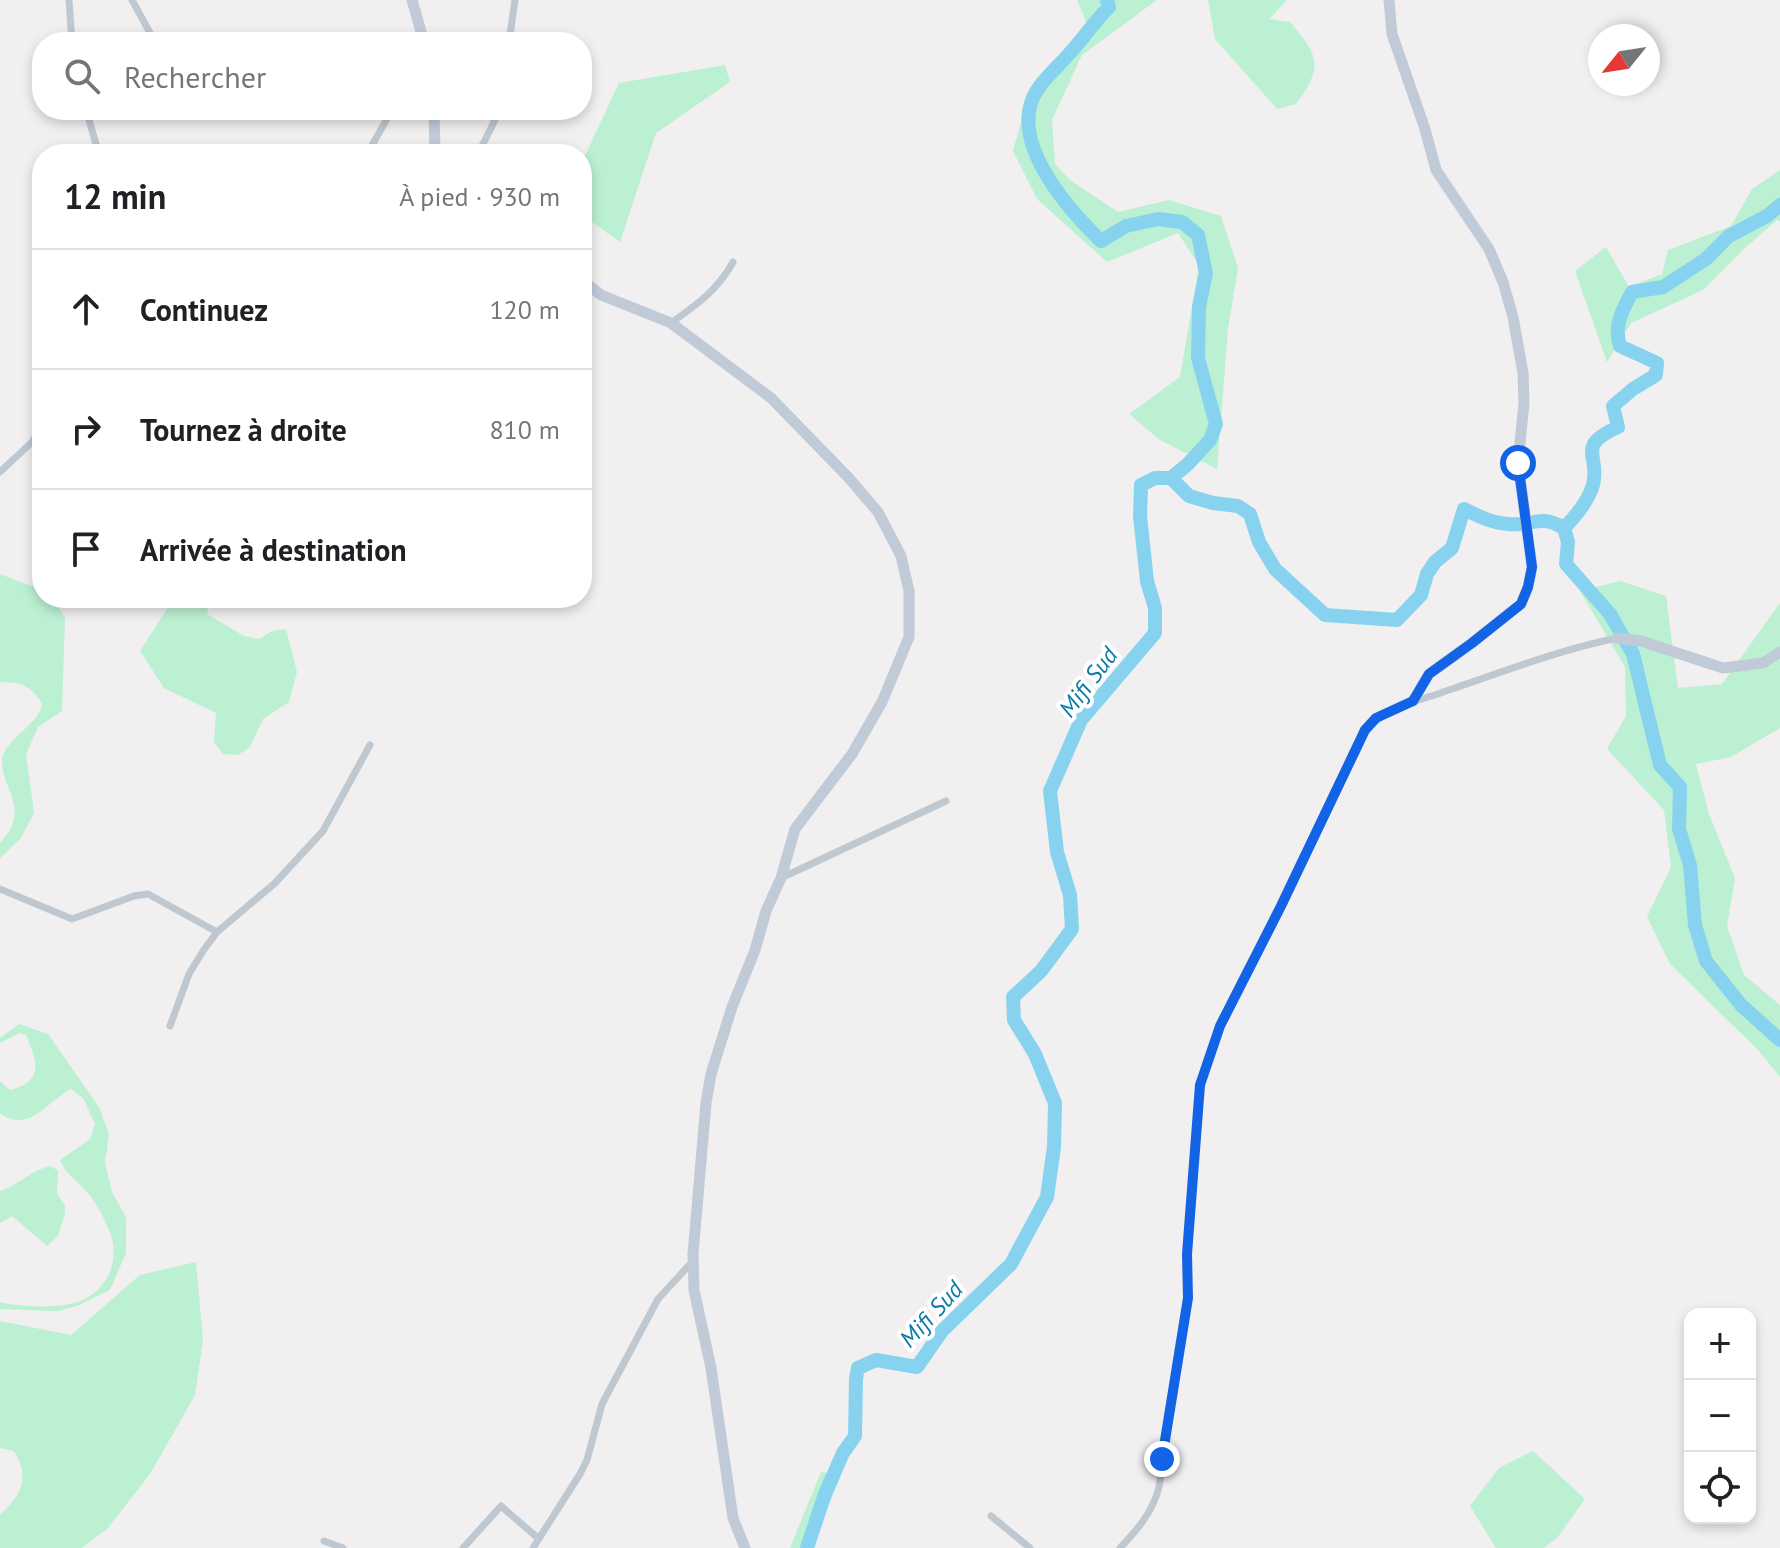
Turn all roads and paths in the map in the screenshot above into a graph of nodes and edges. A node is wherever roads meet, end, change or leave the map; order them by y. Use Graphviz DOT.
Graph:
graph roads {
  1 [pos="69,0"];
  2 [pos="132,0"];
  3 [pos="412,0"];
  4 [pos="515,0"];
  5 [pos="1389,0"];
  6 [pos="71,32"];
  7 [pos="150,32"];
  8 [pos="421,32"];
  9 [pos="510,32"];
  10 [pos="89,120"];
  11 [pos="386,120"];
  12 [pos="434,120"];
  13 [pos="495,120"];
  14 [pos="96,144"];
  15 [pos="373,144"];
  16 [pos="435,144"];
  17 [pos="483,144"];
  18 [pos="733,262"];
  19 [pos="592,288"];
  20 [pos="671,323"];
  21 [pos="32,442"];
  22 [pos="0,472"];
  23 [pos="1617,638"];
  24 [pos="1780,652"];
  25 [pos="1413,701"];
  26 [pos="370,745"];
  27 [pos="946,801"];
  28 [pos="781,878"];
  29 [pos="0,889"];
  30 [pos="217,932"];
  31 [pos="170,1026"];
  32 [pos="692,1262"];
  33 [pos="991,1516"];
  34 [pos="539,1539"];
  35 [pos="324,1541"];
  36 [pos="343,1548"];
  37 [pos="463,1548"];
  38 [pos="533,1548"];
  39 [pos="745,1548"];
  40 [pos="1030,1548"];
  41 [pos="1120,1548"];
  1 -- 6 [label="street"];
  2 -- 7 [label="street"];
  3 -- 8 [label="street"];
  4 -- 9 [label="street"];
  5 -- 25 [label="street"];
  10 -- 14 [label="street"];
  11 -- 15 [label="street"];
  12 -- 16 [label="street"];
  13 -- 17 [label="street"];
  18 -- 20 [label="street"];
  19 -- 20 [label="street"];
  20 -- 28 [label="street"];
  21 -- 22 [label="street"];
  23 -- 24 [label="street"];
  23 -- 25 [label="street"];
  25 -- 41 [label="street"];
  26 -- 30 [label="street"];
  27 -- 28 [label="street"];
  28 -- 32 [label="street"];
  29 -- 30 [label="street"];
  30 -- 31 [label="street"];
  32 -- 34 [label="street"];
  32 -- 39 [label="street"];
  33 -- 40 [label="street"];
  34 -- 37 [label="street"];
  34 -- 38 [label="street"];
  35 -- 36 [label="street"];
}
